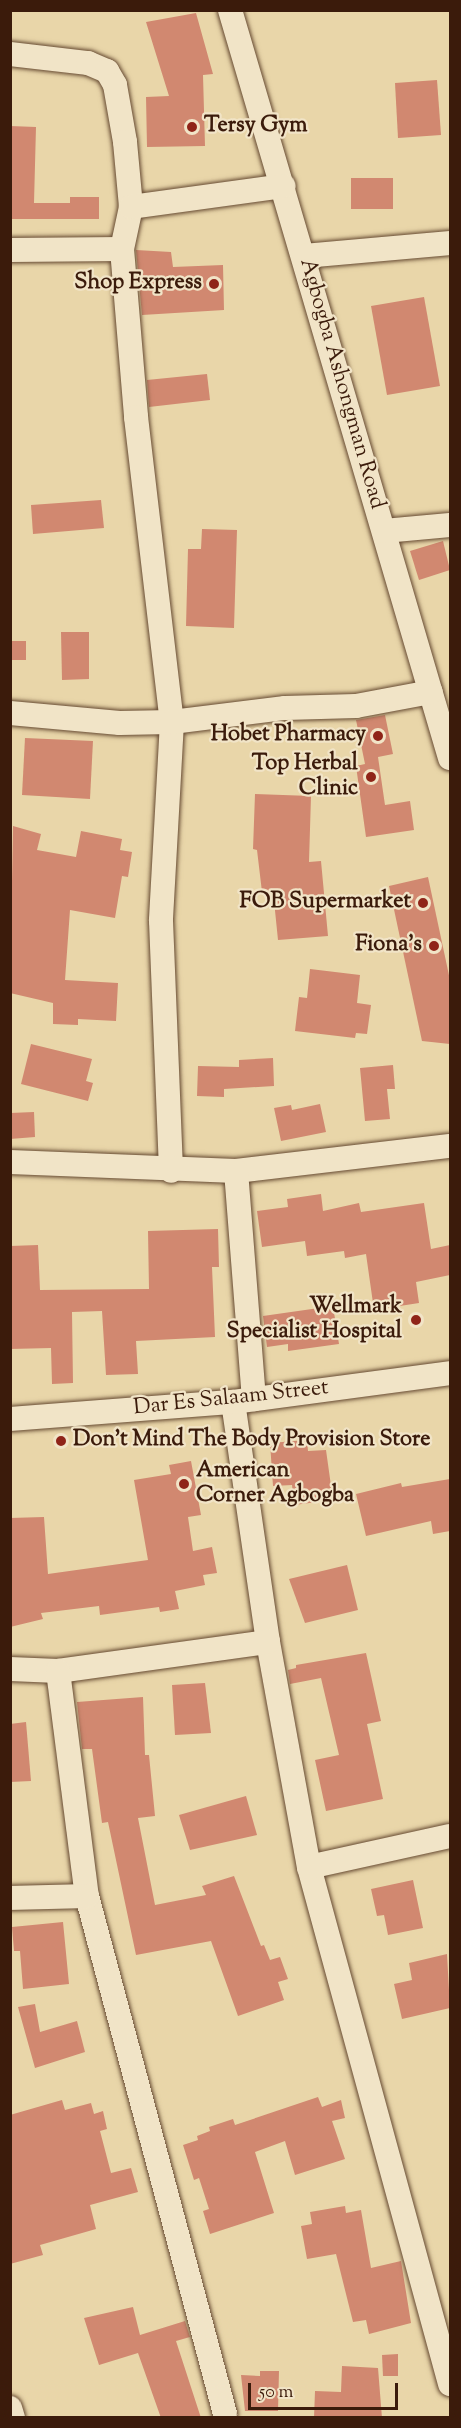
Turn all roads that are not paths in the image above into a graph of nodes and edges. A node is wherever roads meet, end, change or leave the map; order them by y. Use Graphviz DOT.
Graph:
graph roads {
  1 [pos="230,10"];
  2 [pos="10,54"];
  3 [pos="284,186"];
  4 [pos="131,207"];
  5 [pos="450,243"];
  6 [pos="122,249"];
  7 [pos="10,250"];
  8 [pos="304,256"];
  9 [pos="450,525"];
  10 [pos="384,531"];
  11 [pos="431,692"];
  12 [pos="10,713"];
  13 [pos="172,722"];
  14 [pos="450,758"];
  15 [pos="450,1146"];
  16 [pos="10,1162"];
  17 [pos="171,1170"];
  18 [pos="236,1170"];
  19 [pos="450,1373"];
  20 [pos="243,1401"];
  21 [pos="10,1419"];
  22 [pos="268,1642"];
  23 [pos="10,1669"];
  24 [pos="57,1671"];
  25 [pos="450,1836"];
  26 [pos="309,1867"];
  27 [pos="87,1896"];
  28 [pos="10,1898"];
  29 [pos="450,2384"];
  30 [pos="10,2408"];
  31 [pos="225,2414"];
  32 [pos="13,2418"];
  1 -- 3 [label="street, Agbogba Ashongman Road"];
  2 -- 4 [label="street"];
  3 -- 4 [label="street"];
  3 -- 8 [label="street, Agbogba Ashongman Road"];
  4 -- 6 [label="street"];
  5 -- 8 [label="street"];
  6 -- 7 [label="street"];
  6 -- 13 [label="street"];
  8 -- 10 [label="street, Agbogba Ashongman Road"];
  9 -- 10 [label="street"];
  10 -- 11 [label="street, Agbogba Ashongman Road"];
  11 -- 13 [label="street"];
  11 -- 14 [label="street, Agbogba Ashongman Road"];
  12 -- 13 [label="street"];
  13 -- 17 [label="street"];
  15 -- 18 [label="street"];
  16 -- 17 [label="street"];
  17 -- 18 [label="street"];
  18 -- 20 [label="street"];
  19 -- 20 [label="street, Dar Es Salaam Street"];
  20 -- 21 [label="street, Dar Es Salaam Street"];
  20 -- 22 [label="street"];
  22 -- 24 [label="street"];
  22 -- 26 [label="street"];
  23 -- 24 [label="street"];
  24 -- 27 [label="street"];
  25 -- 26 [label="street"];
  26 -- 29 [label="street"];
  27 -- 28 [label="street"];
  27 -- 31 [label="street"];
  30 -- 32 [label="street"];
}
